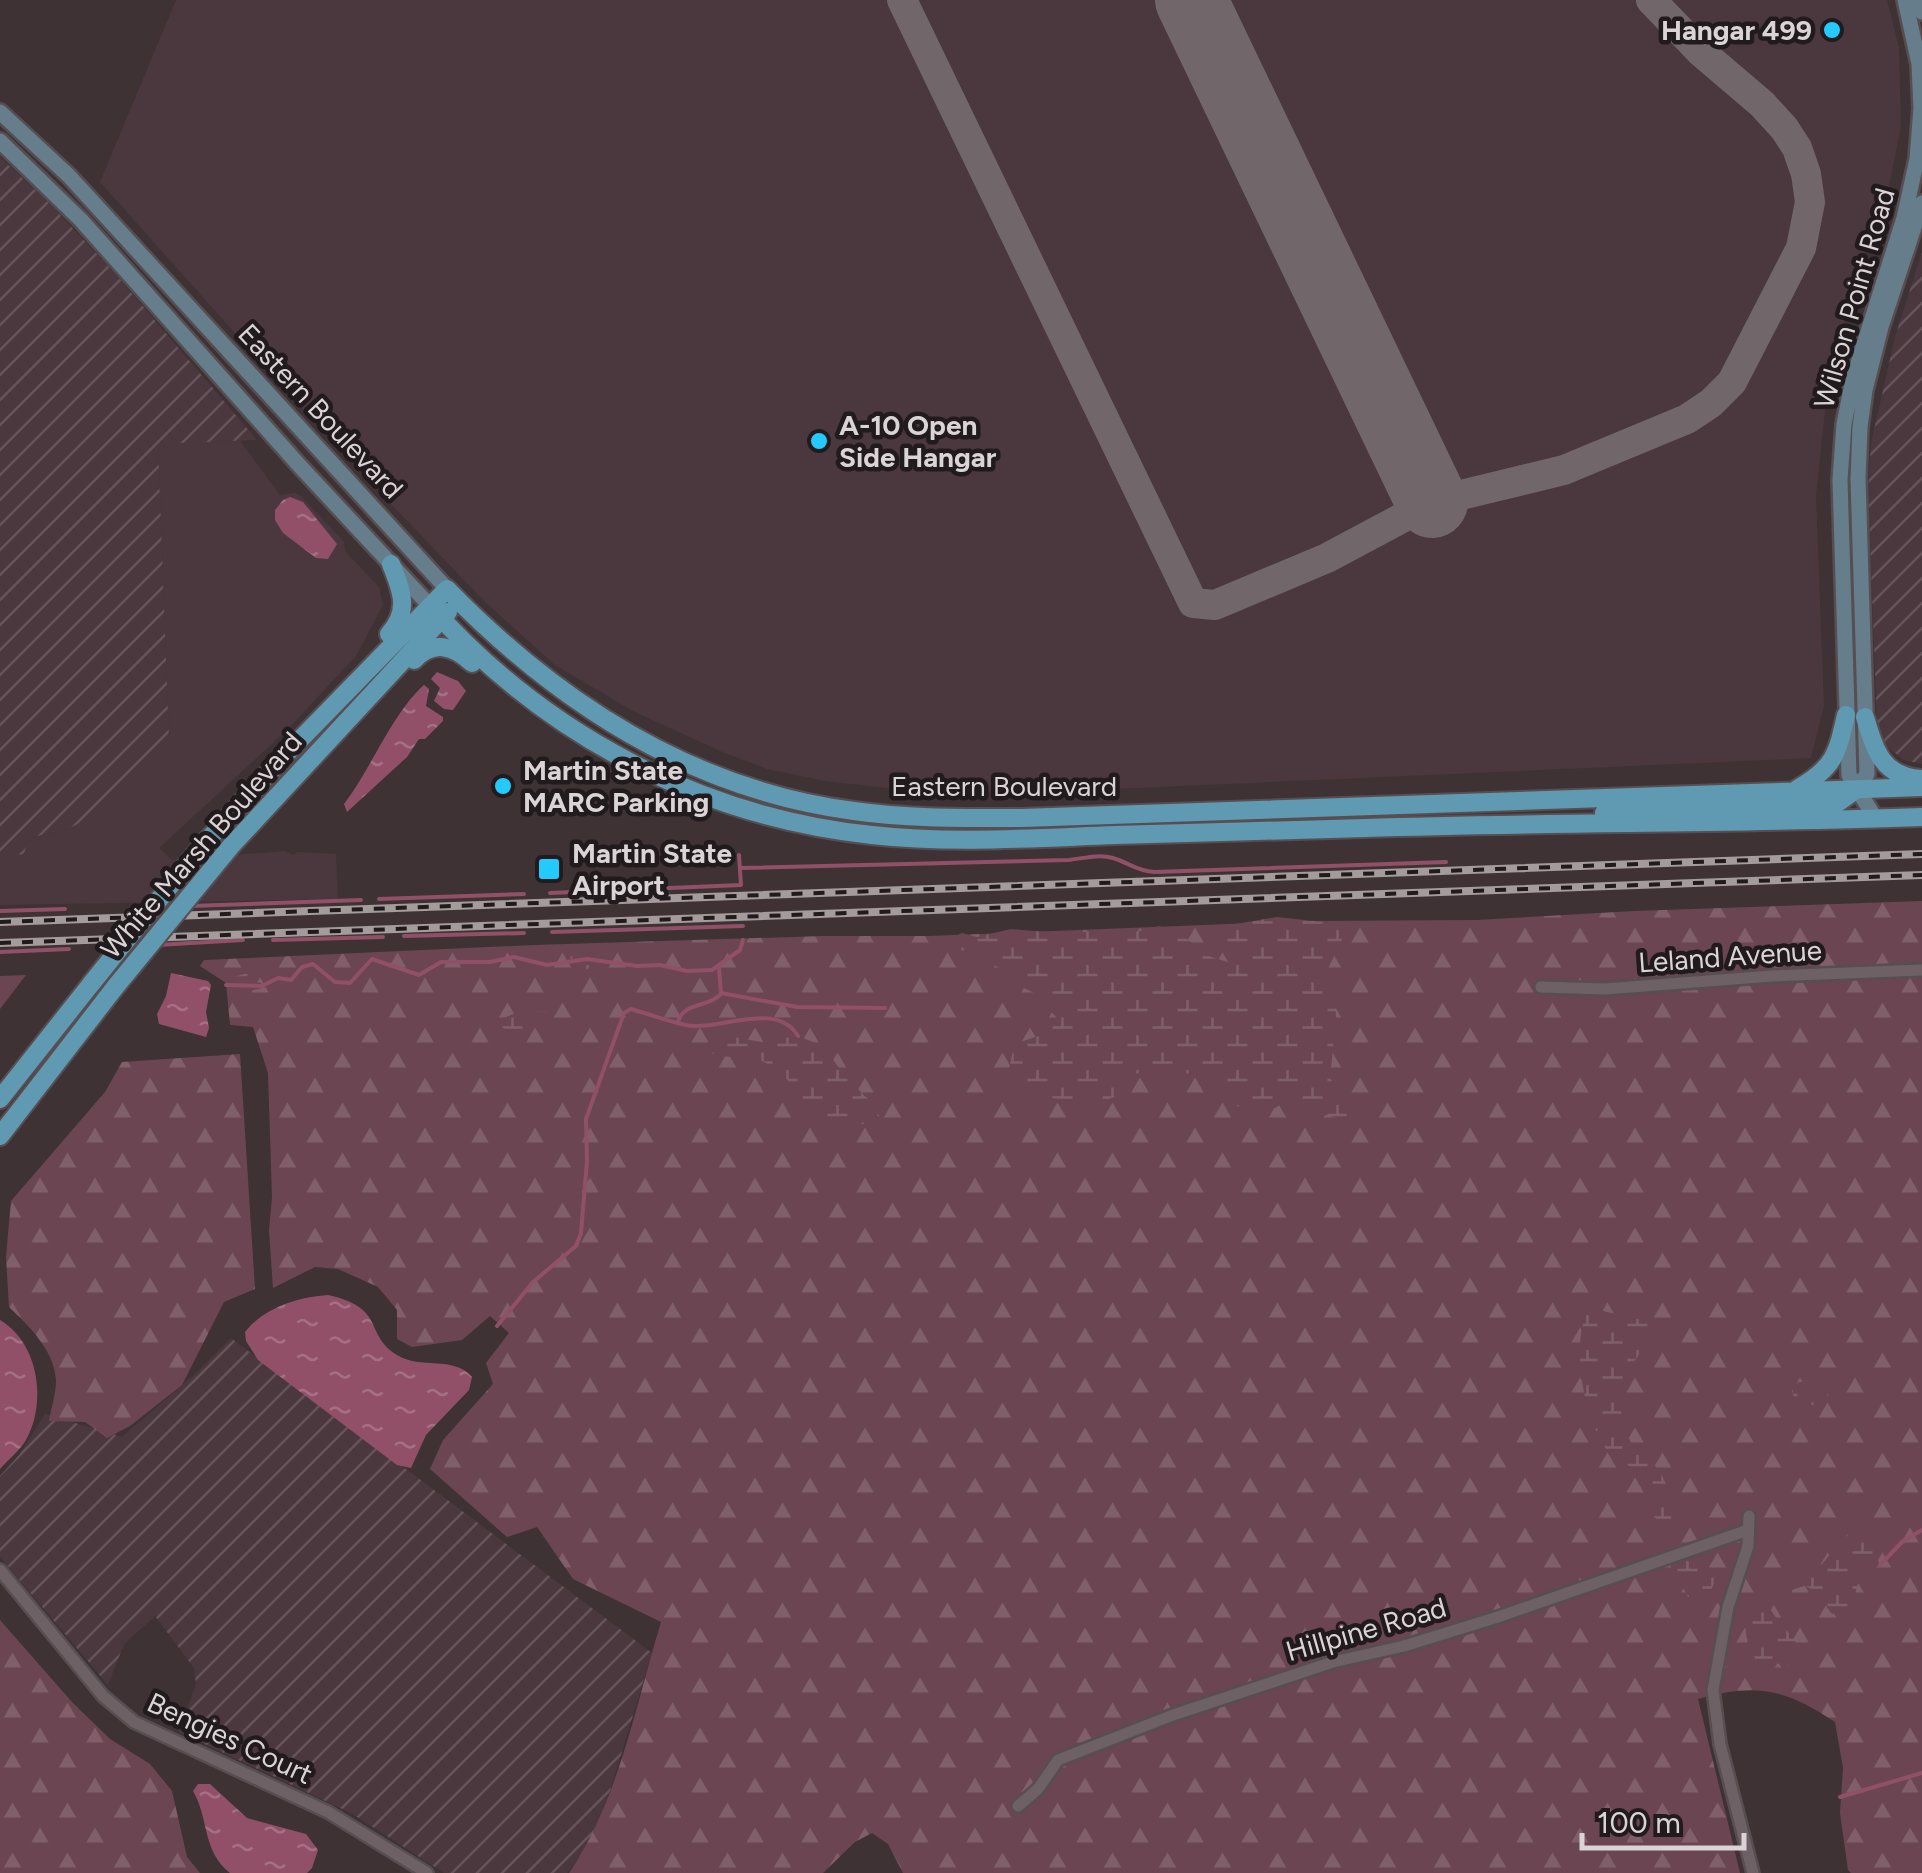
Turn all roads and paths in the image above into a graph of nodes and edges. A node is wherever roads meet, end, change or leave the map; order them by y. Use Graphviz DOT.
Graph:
graph roads {
  1 [pos="1905,0"];
  2 [pos="1919,0"];
  3 [pos="1922,12"];
  4 [pos="0,112"];
  5 [pos="0,141"];
  6 [pos="1922,203"];
  7 [pos="1840,472"];
  8 [pos="1858,472"];
  9 [pos="391,564"];
  10 [pos="453,595"];
  11 [pos="436,613"];
  12 [pos="358,679"];
  13 [pos="504,680"];
  14 [pos="1856,716"];
  15 [pos="344,723"];
  16 [pos="1922,783"];
  17 [pos="1857,789"];
  18 [pos="1794,790"];
  19 [pos="1922,817"];
  20 [pos="1875,818"];
  21 [pos="1500,824"];
  22 [pos="1922,970"];
  23 [pos="1540,987"];
  24 [pos="0,1099"];
  25 [pos="0,1136"];
  26 [pos="0,1570"];
  27 [pos="1018,1806"];
  28 [pos="427,1873"];
  29 [pos="1753,1873"];
  1 -- 7 [label="street, Wilson Point Road"];
  2 -- 3 [label="street"];
  4 -- 10 [label="street, Eastern Boulevard"];
  5 -- 9 [label="street, Eastern Boulevard"];
  6 -- 8 [label="street, Wilson Point Road"];
  7 -- 8 [label="street"];
  7 -- 14 [label="street, Wilson Point Road"];
  8 -- 14 [label="street, Wilson Point Road"];
  9 -- 11 [label="street, Eastern Boulevard"];
  9 -- 12 [label="main road"];
  10 -- 11 [label="main road, White Marsh Boulevard"];
  10 -- 18 [label="main road, Eastern Boulevard"];
  11 -- 12 [label="main road, White Marsh Boulevard"];
  11 -- 13 [label="main road, Eastern Boulevard"];
  11 -- 15 [label="main road, White Marsh Boulevard"];
  12 -- 24 [label="main road, White Marsh Boulevard, bridge"];
  13 -- 15 [label="main road"];
  13 -- 21 [label="main road, Eastern Boulevard"];
  14 -- 16 [label="main road"];
  14 -- 17 [label="street, Wilson Point Road"];
  14 -- 18 [label="main road"];
  15 -- 25 [label="main road, White Marsh Boulevard, bridge"];
  16 -- 17 [label="main road, Eastern Boulevard"];
  17 -- 18 [label="main road, Eastern Boulevard"];
  17 -- 20 [label="street, Wilson Point Road"];
  17 -- 21 [label="main road"];
  19 -- 20 [label="main road, Eastern Boulevard"];
  20 -- 21 [label="main road, Eastern Boulevard"];
  22 -- 23 [label="street, Leland Avenue"];
  26 -- 28 [label="street, Bengies Court"];
  27 -- 29 [label="street, Hillpine Road"];
}
